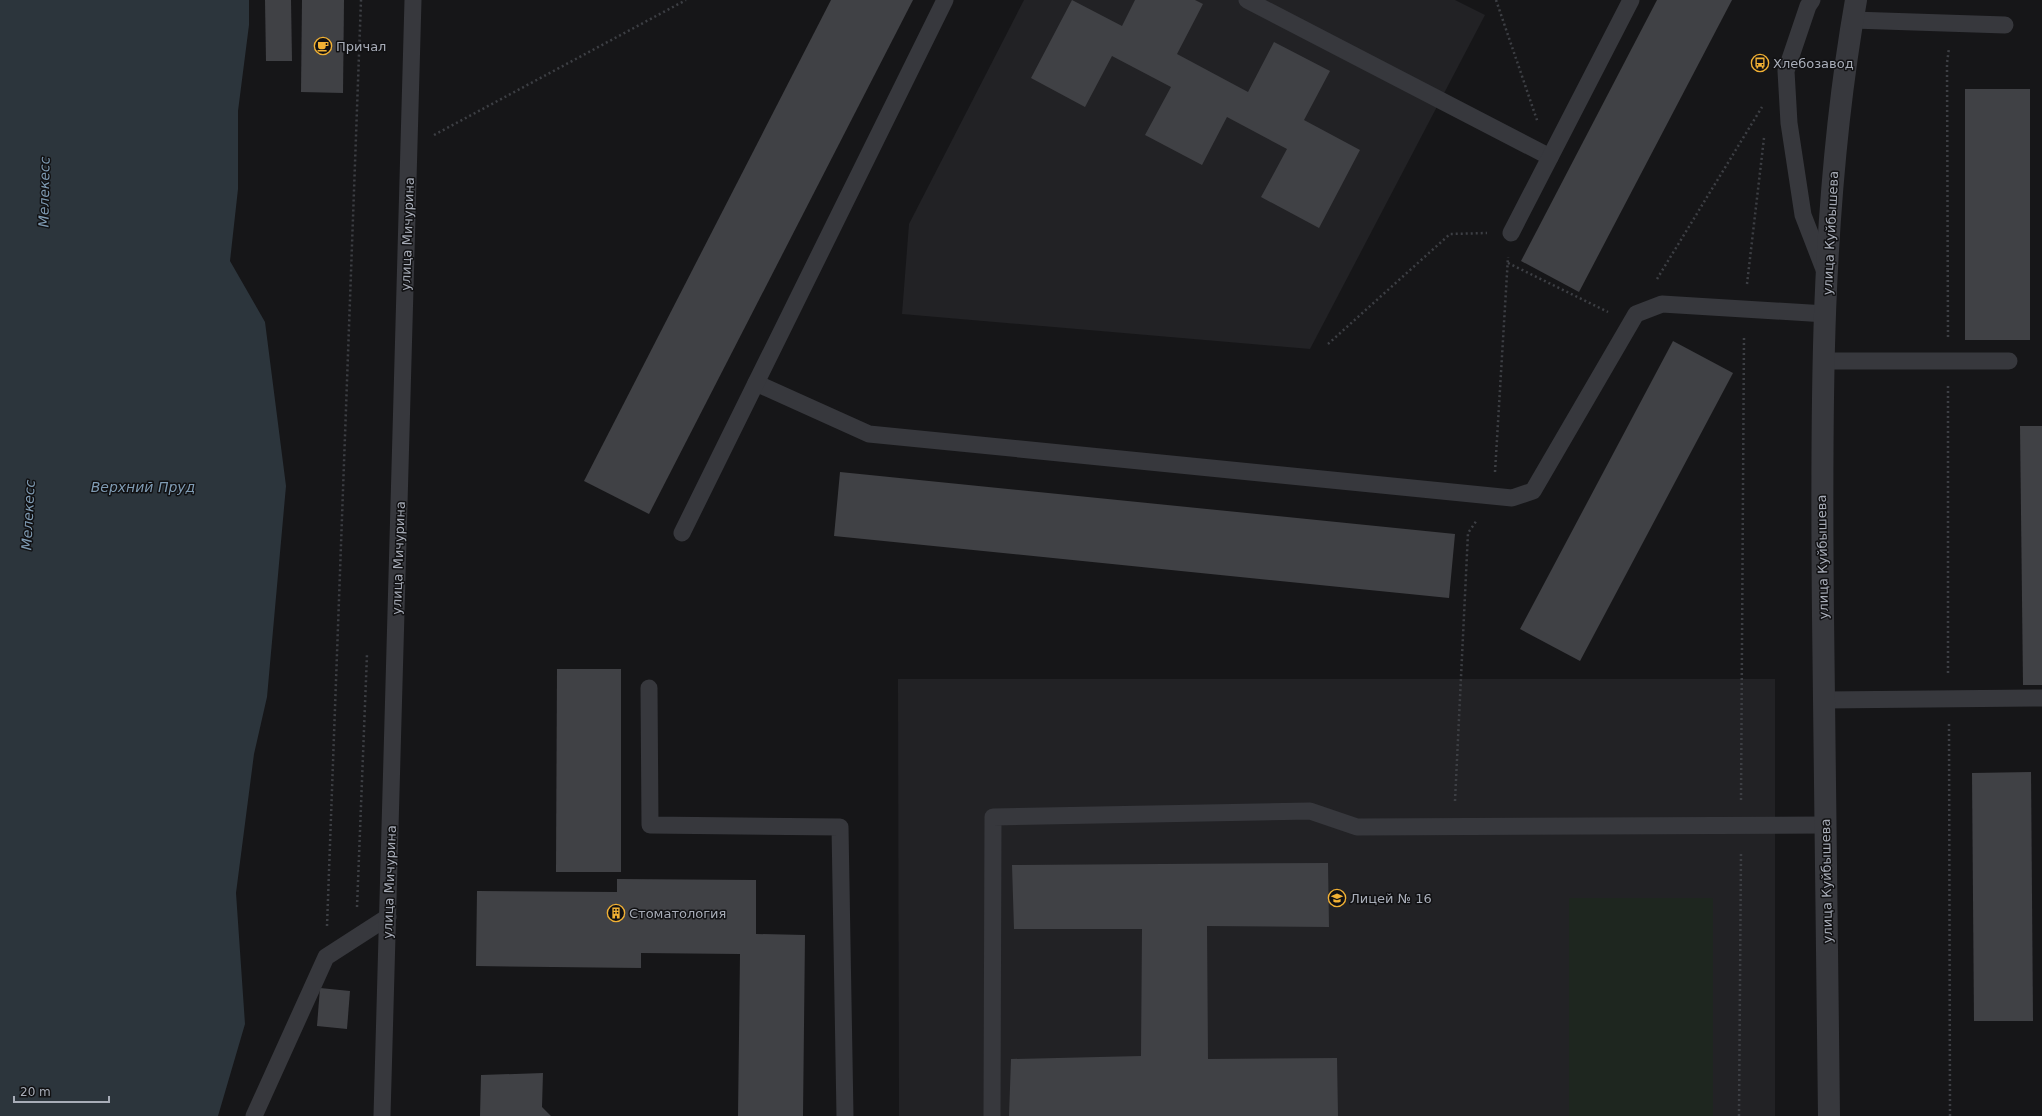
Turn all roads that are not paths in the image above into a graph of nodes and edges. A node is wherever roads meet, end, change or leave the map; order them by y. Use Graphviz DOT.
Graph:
graph roads {
  1 [pos="414,0"];
  2 [pos="945,0"];
  3 [pos="1247,0"];
  4 [pos="1631,0"];
  5 [pos="1812,0"];
  6 [pos="1855,10"];
  7 [pos="2005,24"];
  8 [pos="1550,157"];
  9 [pos="1511,233"];
  10 [pos="1827,276"];
  11 [pos="1826,314"];
  12 [pos="1824,361"];
  13 [pos="2009,361"];
  14 [pos="756,383"];
  15 [pos="682,533"];
  16 [pos="649,688"];
  17 [pos="2042,698"];
  18 [pos="1824,700"];
  19 [pos="1825,826"];
  20 [pos="388,917"];
  21 [pos="254,1116"];
  22 [pos="382,1116"];
  23 [pos="844,1116"];
  24 [pos="992,1116"];
  25 [pos="1829,1116"];
  1 -- 20 [label="lane, улица Мичурина"];
  2 -- 14 [label="lane"];
  3 -- 8 [label="lane"];
  4 -- 8 [label="lane"];
  5 -- 10 [label="lane"];
  6 -- 7 [label="lane"];
  6 -- 10 [label="street, улица Куйбышева"];
  8 -- 9 [label="lane"];
  10 -- 11 [label="street, улица Куйбышева"];
  11 -- 12 [label="street, улица Куйбышева"];
  11 -- 14 [label="lane"];
  12 -- 13 [label="lane"];
  12 -- 18 [label="street, улица Куйбышева"];
  14 -- 15 [label="lane"];
  16 -- 23 [label="lane"];
  17 -- 18 [label="lane"];
  18 -- 19 [label="street, улица Куйбышева"];
  19 -- 24 [label="lane"];
  19 -- 25 [label="street, улица Куйбышева"];
  20 -- 21 [label="lane"];
  20 -- 22 [label="lane, улица Мичурина"];
}
